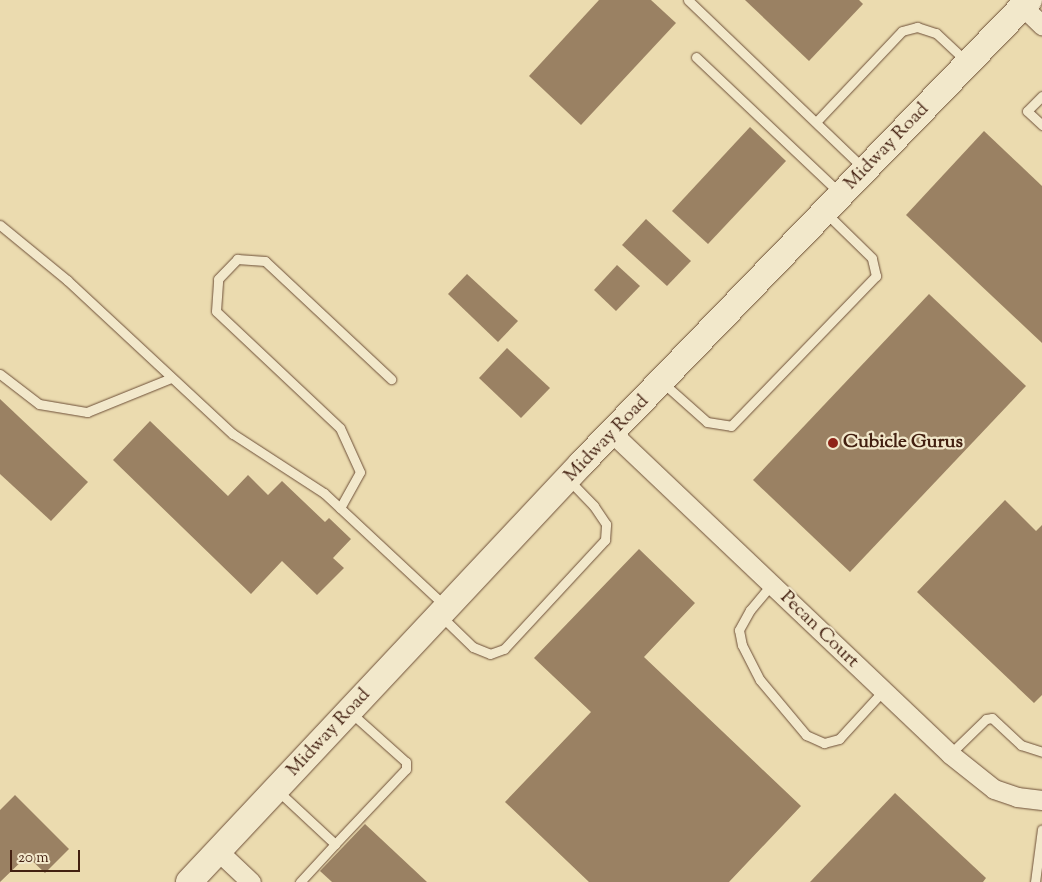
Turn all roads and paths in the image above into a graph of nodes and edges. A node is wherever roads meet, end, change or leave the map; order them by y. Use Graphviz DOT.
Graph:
graph roads {
  1 [pos="688,0"];
  2 [pos="1025,3"];
  3 [pos="1042,25"];
  4 [pos="696,58"];
  5 [pos="968,63"];
  6 [pos="1042,96"];
  7 [pos="816,122"];
  8 [pos="1042,125"];
  9 [pos="865,170"];
  10 [pos="833,202"];
  11 [pos="0,225"];
  12 [pos="0,374"];
  13 [pos="171,378"];
  14 [pos="391,379"];
  15 [pos="662,382"];
  16 [pos="612,433"];
  17 [pos="568,479"];
  18 [pos="340,508"];
  19 [pos="771,585"];
  20 [pos="443,611"];
  21 [pos="883,691"];
  22 [pos="350,711"];
  23 [pos="1042,752"];
  24 [pos="950,754"];
  25 [pos="276,789"];
  26 [pos="1042,800"];
  27 [pos="1042,830"];
  28 [pos="335,844"];
  29 [pos="218,851"];
  30 [pos="189,882"];
  31 [pos="251,882"];
  32 [pos="300,882"];
  33 [pos="1035,882"];
  1 -- 7 [label="lane"];
  2 -- 3 [label="street"];
  2 -- 5 [label="main road, Midway Road"];
  4 -- 10 [label="lane"];
  5 -- 7 [label="lane"];
  5 -- 9 [label="main road, Midway Road"];
  6 -- 8 [label="lane"];
  7 -- 9 [label="lane"];
  9 -- 10 [label="main road, Midway Road"];
  10 -- 15 [label="main road, Midway Road"];
  10 -- 15 [label="lane"];
  11 -- 13 [label="lane"];
  12 -- 13 [label="lane"];
  13 -- 18 [label="lane"];
  14 -- 18 [label="lane"];
  15 -- 16 [label="main road, Midway Road"];
  16 -- 17 [label="main road, Midway Road"];
  16 -- 19 [label="street, Pecan Court"];
  17 -- 20 [label="main road, Midway Road"];
  17 -- 20 [label="lane"];
  18 -- 20 [label="lane"];
  19 -- 21 [label="street, Pecan Court"];
  19 -- 21 [label="lane"];
  20 -- 22 [label="main road, Midway Road"];
  21 -- 24 [label="street, Pecan Court"];
  22 -- 25 [label="main road, Midway Road"];
  22 -- 28 [label="lane"];
  23 -- 24 [label="lane"];
  24 -- 26 [label="street, Pecan Court"];
  25 -- 28 [label="lane"];
  25 -- 29 [label="main road, Midway Road"];
  27 -- 33 [label="lane"];
  28 -- 32 [label="lane"];
  29 -- 30 [label="main road, Midway Road"];
  29 -- 31 [label="street"];
}
